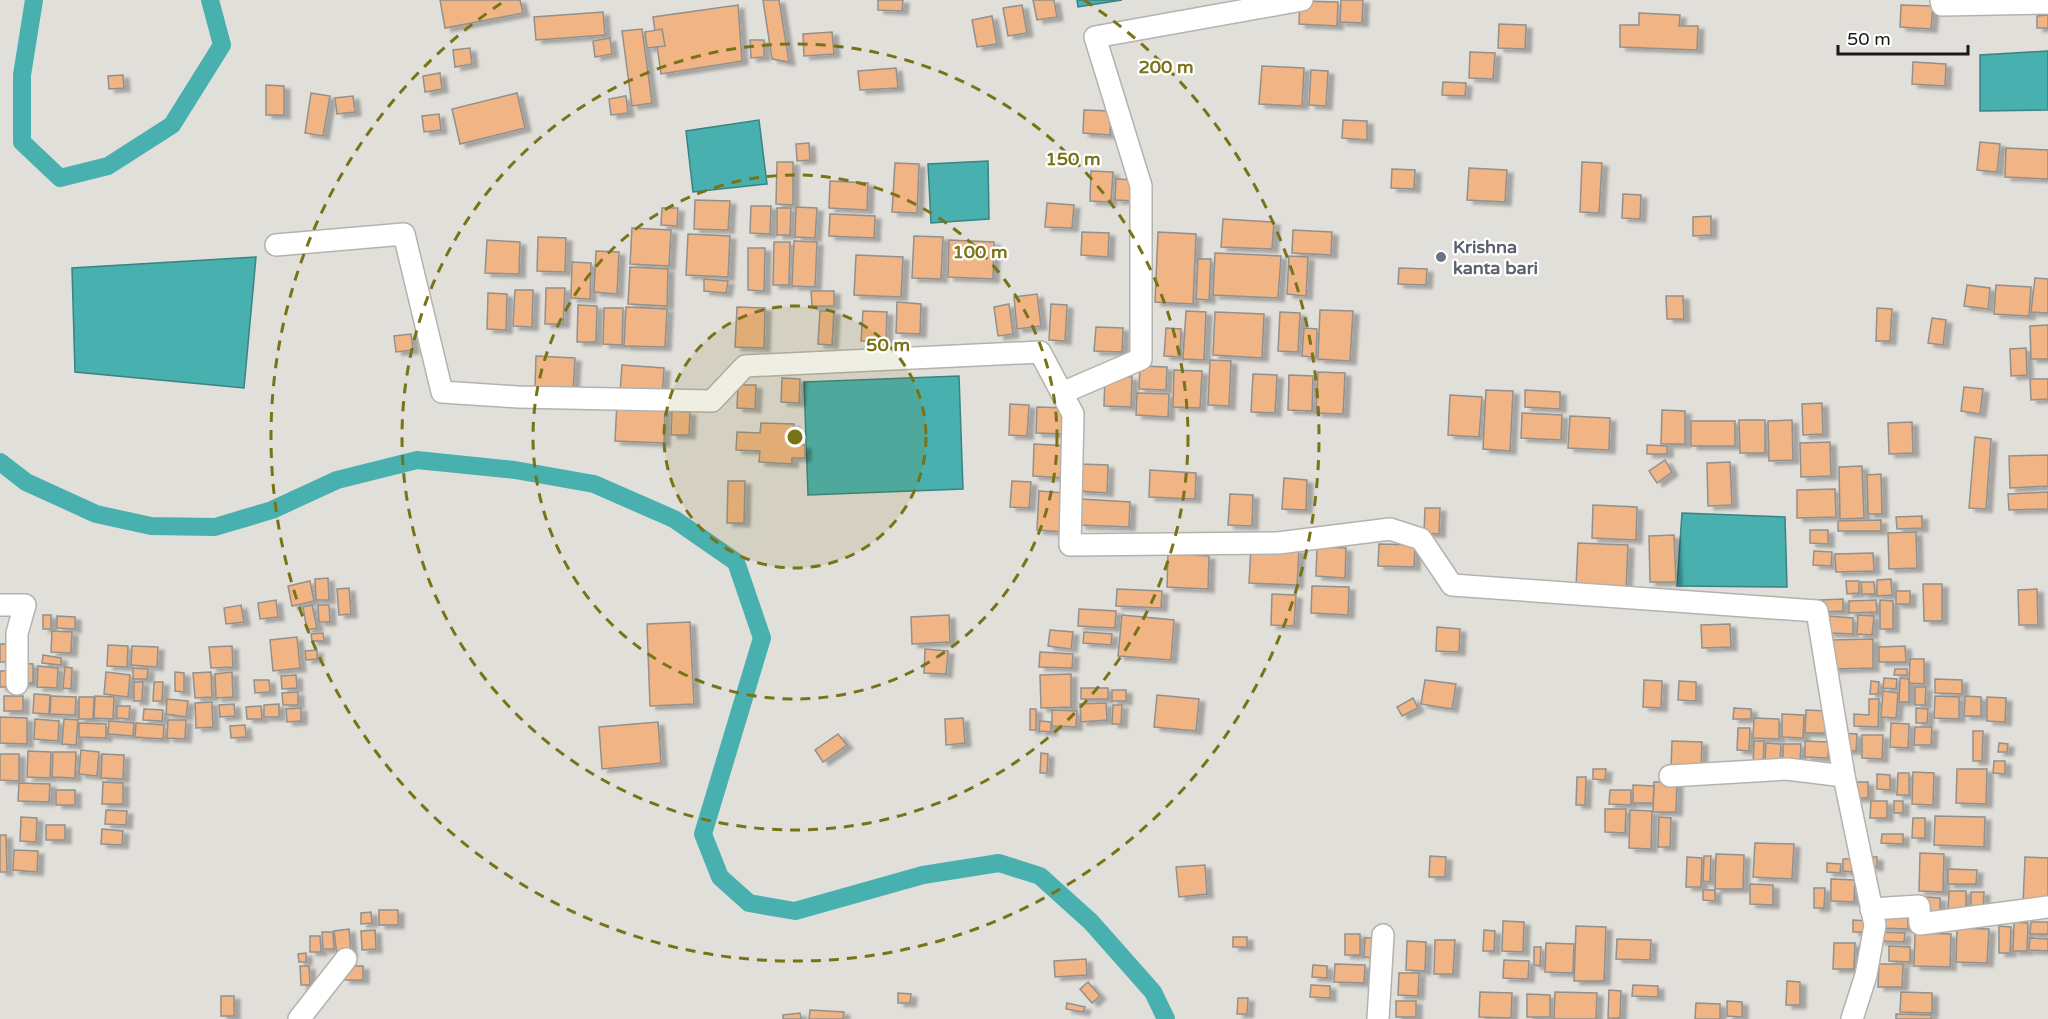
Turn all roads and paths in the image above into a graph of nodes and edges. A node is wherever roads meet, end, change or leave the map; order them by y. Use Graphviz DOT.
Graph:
graph roads {
  1 [pos="1302,0"];
  2 [pos="1941,0"];
  3 [pos="2048,3"];
  4 [pos="276,245"];
  5 [pos="1062,393"];
  6 [pos="0,605"];
  7 [pos="17,684"];
  8 [pos="1670,776"];
  9 [pos="1844,776"];
  10 [pos="2048,907"];
  11 [pos="1871,909"];
  12 [pos="1383,935"];
  13 [pos="346,959"];
  14 [pos="299,1019"];
  15 [pos="1378,1019"];
  16 [pos="1852,1019"];
  1 -- 5 [label="street"];
  2 -- 3 [label="street"];
  4 -- 5 [label="street"];
  5 -- 9 [label="street"];
  6 -- 7 [label="street"];
  8 -- 9 [label="street"];
  9 -- 11 [label="street"];
  10 -- 11 [label="street"];
  11 -- 16 [label="street"];
  12 -- 15 [label="street"];
  13 -- 14 [label="street"];
}
